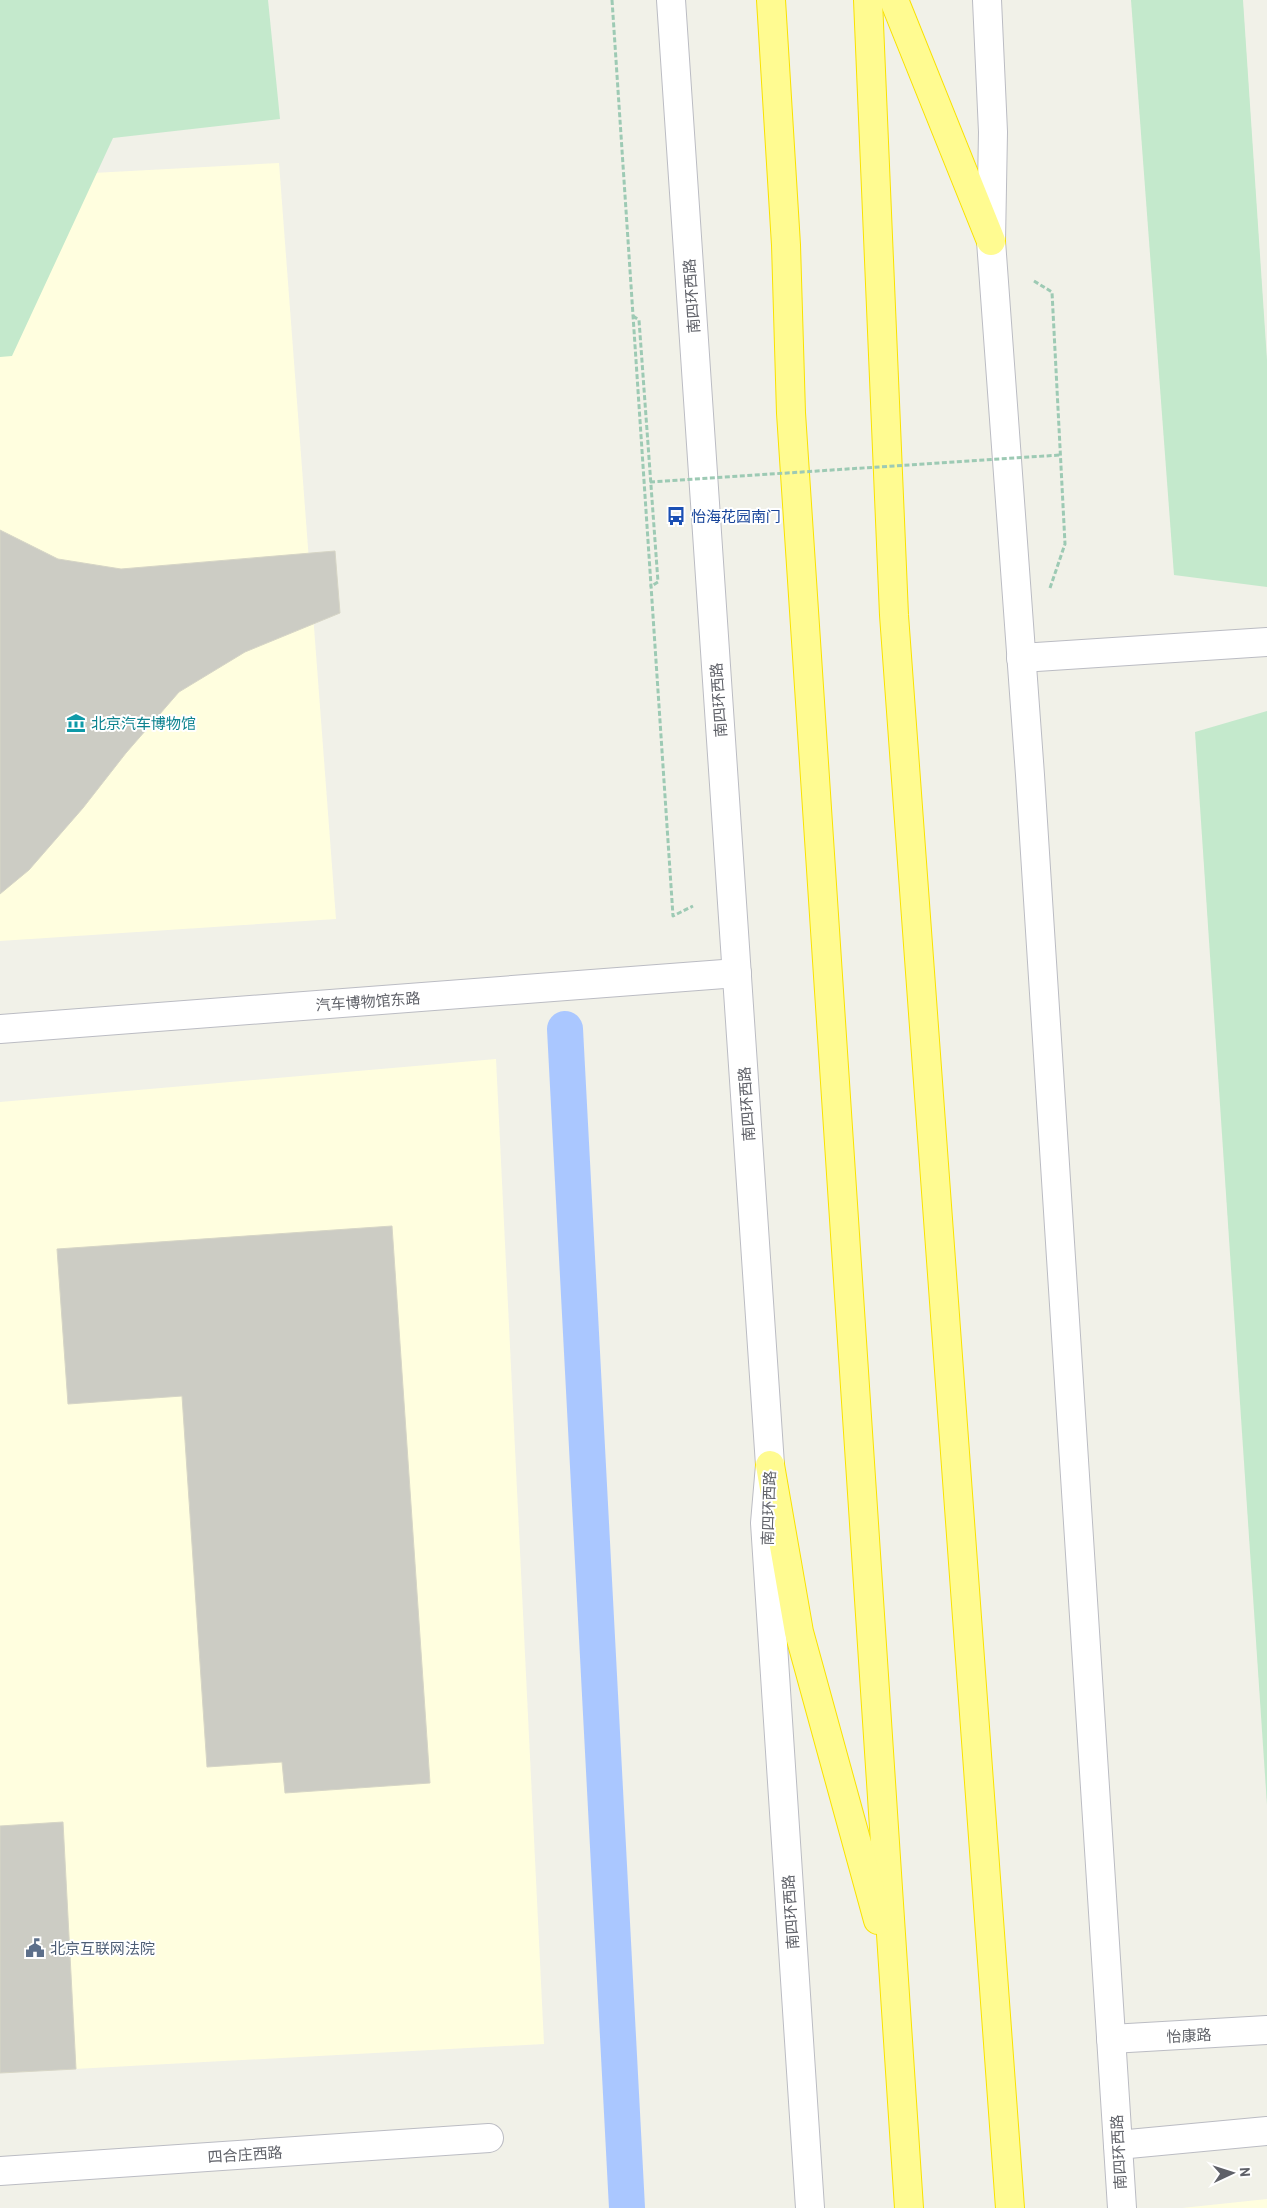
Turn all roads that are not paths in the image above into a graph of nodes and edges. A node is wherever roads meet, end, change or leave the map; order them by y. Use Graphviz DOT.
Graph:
graph roads {
  1 [pos="671,0"];
  2 [pos="771,0"];
  3 [pos="868,0"];
  4 [pos="894,0"];
  5 [pos="987,0"];
  6 [pos="991,241"];
  7 [pos="1267,642"];
  8 [pos="1021,658"];
  9 [pos="737,973"];
  10 [pos="0,1029"];
  11 [pos="770,1465"];
  12 [pos="894,1976"];
  13 [pos="1267,2030"];
  14 [pos="1111,2039"];
  15 [pos="1267,2131"];
  16 [pos="489,2138"];
  17 [pos="1118,2145"];
  18 [pos="0,2171"];
  19 [pos="810,2208"];
  20 [pos="909,2208"];
  21 [pos="1010,2208"];
  22 [pos="1122,2208"];
  1 -- 9 [label="main road, 南四环西路"];
  2 -- 12 [label="highway"];
  3 -- 21 [label="highway"];
  4 -- 6 [label="highway"];
  5 -- 6 [label="main road, 南四环西路"];
  6 -- 8 [label="main road, 南四环西路"];
  7 -- 8 [label="main road"];
  8 -- 14 [label="main road, 南四环西路"];
  9 -- 10 [label="main road, 汽车博物馆东路"];
  9 -- 11 [label="main road, 南四环西路"];
  11 -- 12 [label="highway"];
  11 -- 19 [label="main road, 南四环西路"];
  12 -- 20 [label="highway"];
  13 -- 14 [label="main road, 怡康路"];
  14 -- 17 [label="main road, 南四环西路"];
  15 -- 17 [label="main road"];
  16 -- 18 [label="main road, 四合庄西路"];
  17 -- 22 [label="main road, 南四环西路"];
}
